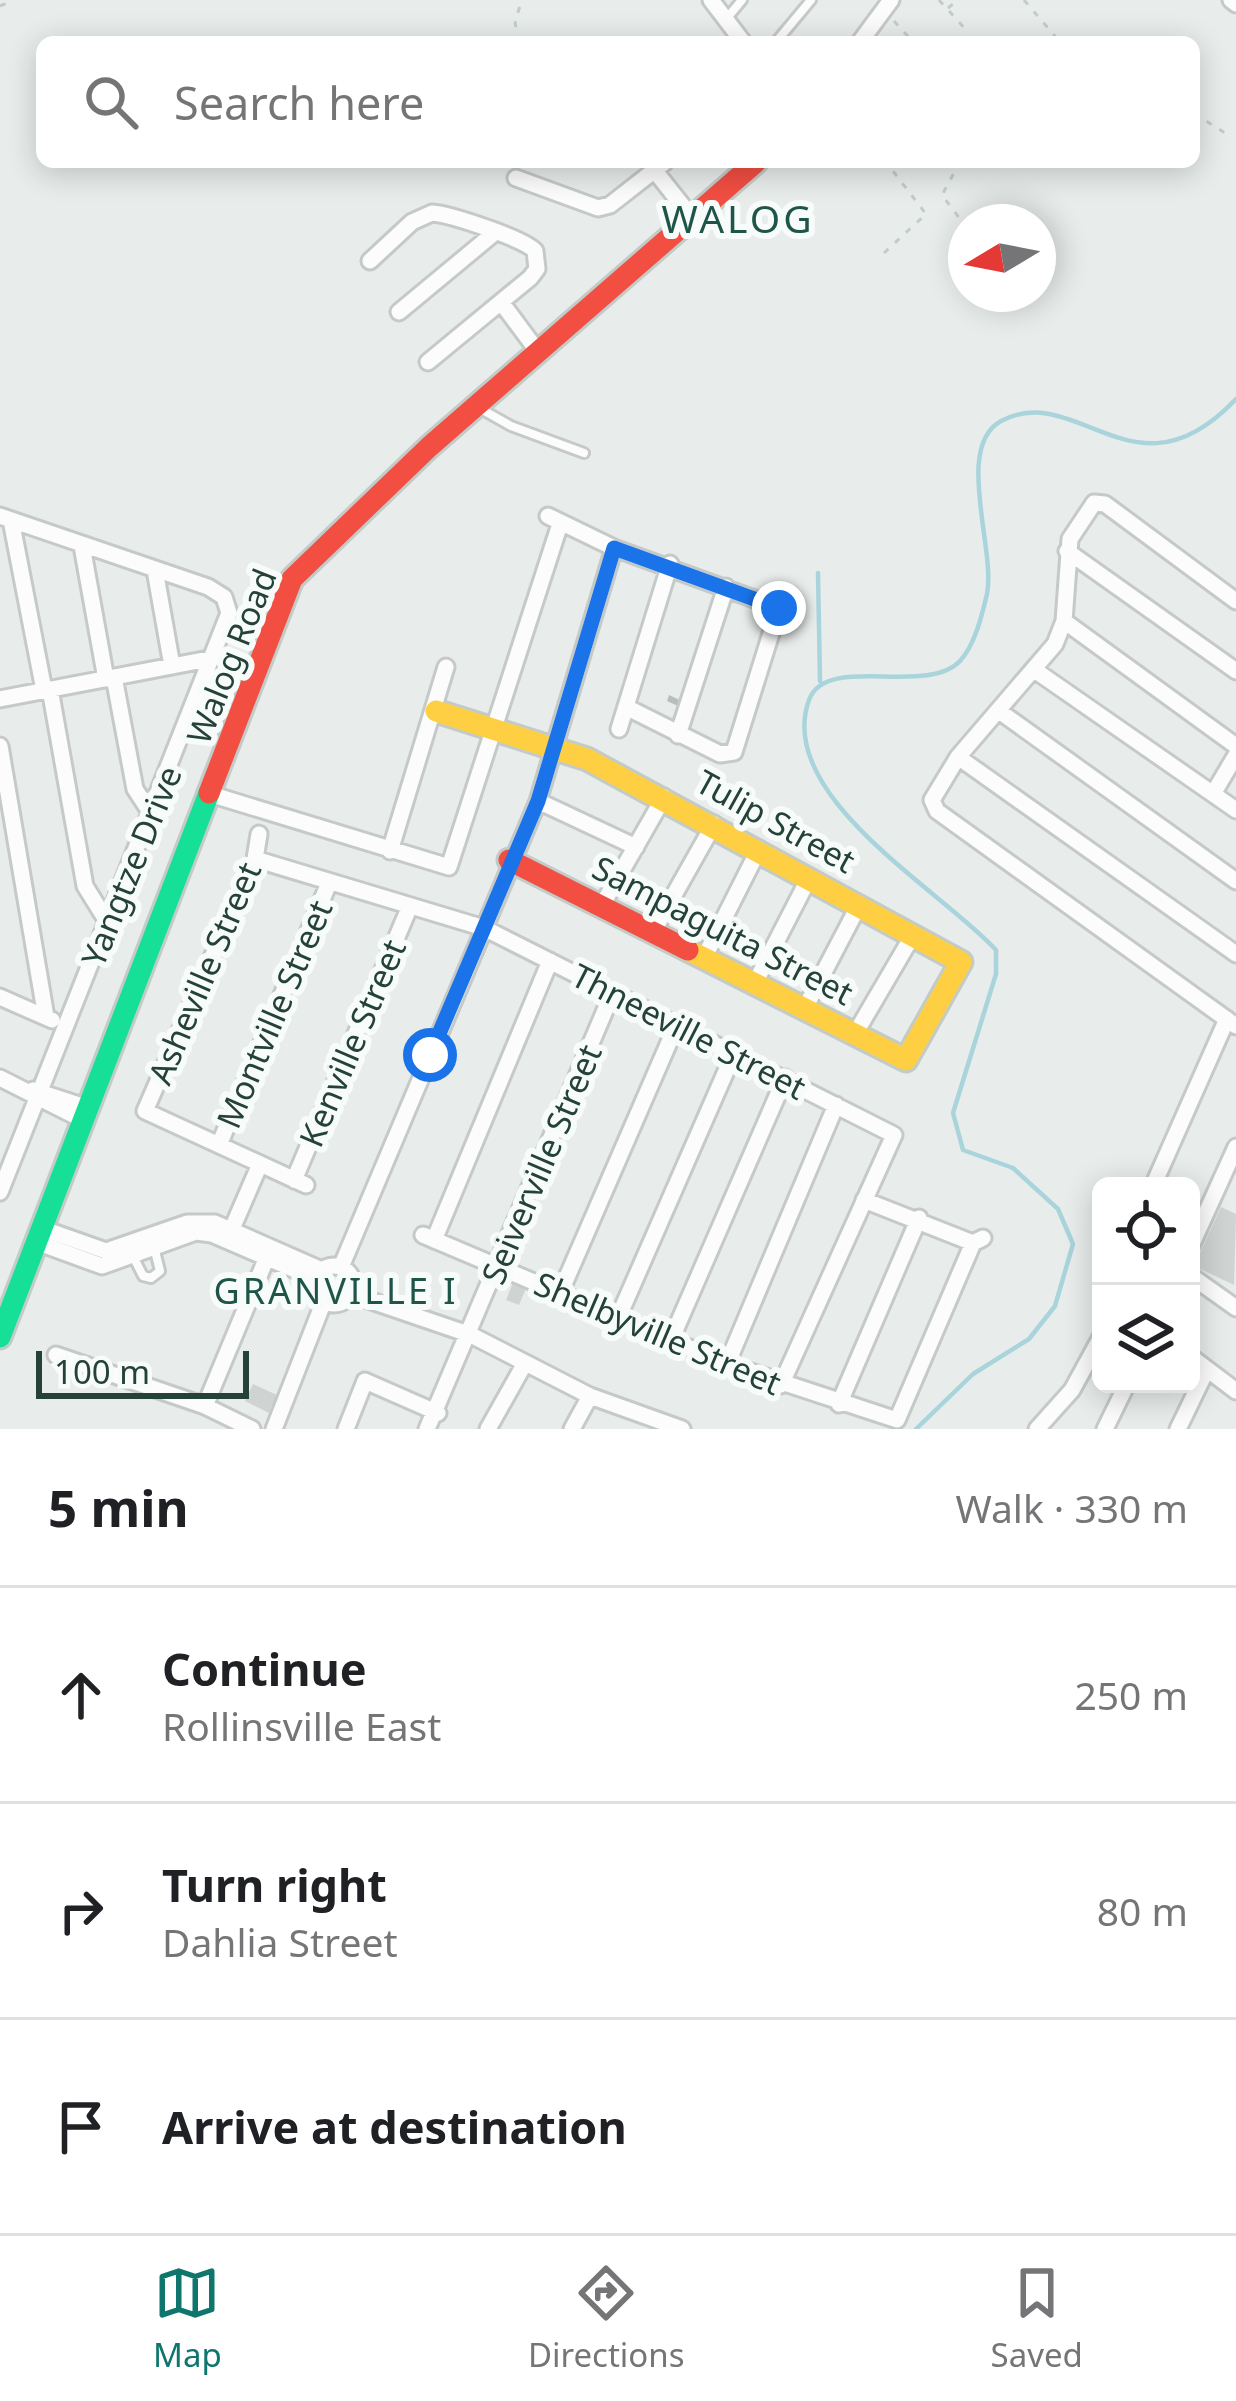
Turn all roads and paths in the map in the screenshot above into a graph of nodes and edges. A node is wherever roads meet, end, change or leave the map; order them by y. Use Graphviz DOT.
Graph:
graph roads {
  1 [pos="14,0"];
  2 [pos="522,0"];
  3 [pos="711,0"];
  4 [pos="742,0"];
  5 [pos="811,0"];
  6 [pos="938,0"];
  7 [pos="958,0"];
  8 [pos="1024,0"];
  9 [pos="887,5"];
  10 [pos="0,6"];
  11 [pos="947,9"];
  12 [pos="726,20"];
  13 [pos="968,32"];
  14 [pos="517,36"];
  15 [pos="738,36"];
  16 [pos="781,36"];
  17 [pos="864,36"];
  18 [pos="909,36"];
  19 [pos="1055,36"];
  20 [pos="1200,117"];
  21 [pos="1228,134"];
  22 [pos="657,168"];
  23 [pos="661,168"];
  24 [pos="749,168"];
  25 [pos="891,168"];
  26 [pos="953,168"];
  27 [pos="516,178"];
  28 [pos="950,204"];
  29 [pos="693,219"];
  30 [pos="493,234"];
  31 [pos="884,253"];
  32 [pos="370,261"];
  33 [pos="501,302"];
  34 [pos="399,312"];
  35 [pos="539,353"];
  36 [pos="428,362"];
  37 [pos="477,405"];
  38 [pos="584,453"];
  39 [pos="6,518"];
  40 [pos="82,546"];
  41 [pos="614,548"];
  42 [pos="1067,551"];
  43 [pos="670,564"];
  44 [pos="155,570"];
  45 [pos="726,587"];
  46 [pos="1236,601"];
  47 [pos="1064,621"];
  48 [pos="214,658"];
  49 [pos="172,666"];
  50 [pos="446,667"];
  51 [pos="1036,670"];
  52 [pos="1236,671"];
  53 [pos="110,678"];
  54 [pos="47,690"];
  55 [pos="0,699"];
  56 [pos="626,707"];
  57 [pos="436,711"];
  58 [pos="999,711"];
  59 [pos="494,728"];
  60 [pos="619,729"];
  61 [pos="678,735"];
  62 [pos="0,746"];
  63 [pos="554,747"];
  64 [pos="1236,751"];
  65 [pos="958,757"];
  66 [pos="1213,794"];
  67 [pos="213,795"];
  68 [pos="664,796"];
  69 [pos="538,801"];
  70 [pos="1236,810"];
  71 [pos="152,815"];
  72 [pos="714,824"];
  73 [pos="259,834"];
  74 [pos="636,847"];
  75 [pos="759,849"];
  76 [pos="390,851"];
  77 [pos="255,860"];
  78 [pos="509,860"];
  79 [pos="809,878"];
  80 [pos="1236,881"];
  81 [pos="329,883"];
  82 [pos="859,905"];
  83 [pos="410,906"];
  84 [pos="601,907"];
  85 [pos="108,923"];
  86 [pos="484,928"];
  87 [pos="652,932"];
  88 [pos="913,935"];
  89 [pos="1236,954"];
  90 [pos="704,958"];
  91 [pos="550,961"];
  92 [pos="755,983"];
  93 [pos="612,994"];
  94 [pos="0,997"];
  95 [pos="805,1008"];
  96 [pos="46,1017"];
  97 [pos="1232,1022"];
  98 [pos="677,1024"];
  99 [pos="66,1025"];
  100 [pos="855,1034"];
  101 [pos="734,1053"];
  102 [pos="907,1060"];
  103 [pos="0,1078"];
  104 [pos="785,1078"];
  105 [pos="35,1093"];
  106 [pos="836,1106"];
  107 [pos="86,1114"];
  108 [pos="219,1145"];
  109 [pos="1236,1147"];
  110 [pos="6,1158"];
  111 [pos="260,1164"];
  112 [pos="1157,1177"];
  113 [pos="0,1192"];
  114 [pos="864,1200"];
  115 [pos="919,1218"];
  116 [pos="1200,1226"];
  117 [pos="39,1235"];
  118 [pos="229,1235"];
  119 [pos="153,1244"];
  120 [pos="132,1252"];
  121 [pos="267,1257"];
  122 [pos="498,1266"];
  123 [pos="341,1267"];
  124 [pos="319,1275"];
  125 [pos="1200,1282"];
  126 [pos="561,1292"];
  127 [pos="351,1294"];
  128 [pos="324,1301"];
  129 [pos="1235,1306"];
  130 [pos="618,1318"];
  131 [pos="471,1335"];
  132 [pos="0,1337"];
  133 [pos="670,1342"];
  134 [pos="1092,1353"];
  135 [pos="56,1355"];
  136 [pos="525,1363"];
  137 [pos="727,1364"];
  138 [pos="1200,1364"];
  139 [pos="1208,1370"];
  140 [pos="781,1385"];
  141 [pos="1236,1390"];
  142 [pos="1123,1393"];
  143 [pos="590,1396"];
  144 [pos="839,1404"];
  145 [pos="205,1406"];
  146 [pos="438,1413"];
  147 [pos="679,1428"];
  148 [pos="252,1429"];
  149 [pos="274,1429"];
  150 [pos="346,1429"];
  151 [pos="427,1429"];
  152 [pos="488,1429"];
  153 [pos="572,1429"];
  154 [pos="1037,1429"];
  155 [pos="1105,1429"];
  156 [pos="1178,1429"];
  1 -- 10 [label="path"];
  2 -- 14 [label="path"];
  3 -- 12 [label="street"];
  4 -- 12 [label="lane"];
  5 -- 16 [label="lane"];
  6 -- 11 [label="path"];
  7 -- 11 [label="path"];
  8 -- 19 [label="path"];
  9 -- 17 [label="street"];
  9 -- 18 [label="path"];
  11 -- 13 [label="path"];
  12 -- 15 [label="street"];
  20 -- 21 [label="path"];
  22 -- 27 [label="street"];
  23 -- 29 [label="street"];
  24 -- 29 [label="street, Walog Road"];
  25 -- 31 [label="path"];
  26 -- 28 [label="path"];
  29 -- 35 [label="street, Walog Road"];
  30 -- 32 [label="street"];
  30 -- 33 [label="street"];
  30 -- 34 [label="street"];
  33 -- 35 [label="street"];
  33 -- 36 [label="street"];
  35 -- 37 [label="street, Walog Road"];
  37 -- 38 [label="lane"];
  37 -- 67 [label="street, Walog Road"];
  39 -- 40 [label="street, Yangtze Drive"];
  39 -- 54 [label="street"];
  40 -- 44 [label="street, Yangtze Drive"];
  40 -- 53 [label="street"];
  41 -- 43 [label="street"];
  41 -- 59 [label="street"];
  41 -- 63 [label="street"];
  42 -- 46 [label="street"];
  42 -- 47 [label="street"];
  42 -- 52 [label="street"];
  43 -- 45 [label="street"];
  43 -- 56 [label="street"];
  44 -- 48 [label="street, Yangtze Drive"];
  44 -- 49 [label="street"];
  45 -- 61 [label="street"];
  45 -- 61 [label="street"];
  47 -- 51 [label="street"];
  47 -- 64 [label="street"];
  48 -- 49 [label="street"];
  48 -- 71 [label="street, Yangtze Drive"];
  49 -- 53 [label="street"];
  50 -- 57 [label="street"];
  51 -- 58 [label="street"];
  51 -- 66 [label="street"];
  53 -- 54 [label="street"];
  53 -- 71 [label="street"];
  54 -- 55 [label="street"];
  54 -- 85 [label="street"];
  56 -- 60 [label="street"];
  56 -- 61 [label="street"];
  57 -- 59 [label="street, Tulip Street"];
  57 -- 76 [label="street"];
  58 -- 65 [label="street"];
  58 -- 80 [label="street"];
  59 -- 63 [label="street, Tulip Street"];
  59 -- 76 [label="street"];
  62 -- 96 [label="street"];
  63 -- 68 [label="street, Tulip Street"];
  63 -- 69 [label="street"];
  64 -- 66 [label="street"];
  65 -- 89 [label="street"];
  65 -- 97 [label="street"];
  66 -- 70 [label="street"];
  67 -- 76 [label="street"];
  67 -- 107 [label="street, Walog Road"];
  68 -- 72 [label="street, Tulip Street"];
  68 -- 74 [label="street"];
  69 -- 74 [label="street"];
  69 -- 78 [label="street"];
  71 -- 85 [label="street, Yangtze Drive"];
  72 -- 75 [label="street, Tulip Street"];
  72 -- 87 [label="street"];
  73 -- 77 [label="street, Asheville Street"];
  74 -- 84 [label="street"];
  75 -- 79 [label="street, Tulip Street"];
  75 -- 90 [label="street"];
  77 -- 81 [label="street, Thneeville Street"];
  77 -- 108 [label="street, Asheville Street"];
  78 -- 84 [label="street, Sampaguita Street"];
  78 -- 86 [label="street"];
  79 -- 82 [label="street, Tulip Street"];
  79 -- 92 [label="street"];
  81 -- 83 [label="street, Thneeville Street"];
  81 -- 108 [label="street, Montville Street"];
  82 -- 88 [label="street, Tulip Street"];
  82 -- 95 [label="street"];
  83 -- 86 [label="street, Thneeville Street"];
  83 -- 111 [label="street, Kenville Street"];
  84 -- 87 [label="street, Sampaguita Street"];
  85 -- 99 [label="street, Yangtze Drive"];
  86 -- 91 [label="street, Thneeville Street"];
  86 -- 123 [label="street"];
  87 -- 90 [label="street, Sampaguita Street"];
  88 -- 100 [label="street"];
  88 -- 102 [label="street, Tulip Street"];
  90 -- 92 [label="street, Sampaguita Street"];
  91 -- 93 [label="street, Thneeville Street"];
  91 -- 122 [label="street, Shelbyville Street"];
  92 -- 95 [label="street, Sampaguita Street"];
  93 -- 98 [label="street, Thneeville Street"];
  93 -- 122 [label="street, Seiverville Street"];
  94 -- 96 [label="street"];
  95 -- 100 [label="street, Sampaguita Street"];
  96 -- 99 [label="street"];
  97 -- 112 [label="street"];
  98 -- 101 [label="street, Thneeville Street"];
  98 -- 126 [label="street"];
  99 -- 105 [label="street, Yangtze Drive"];
  100 -- 102 [label="street, Sampaguita Street"];
  101 -- 104 [label="street, Thneeville Street"];
  101 -- 130 [label="street"];
  103 -- 105 [label="street"];
  104 -- 106 [label="street, Thneeville Street"];
  104 -- 133 [label="street"];
  105 -- 107 [label="street"];
  105 -- 110 [label="street, Yangtze Drive"];
  106 -- 114 [label="street, Thneeville Street"];
  106 -- 137 [label="street"];
  107 -- 117 [label="street, Walog Road"];
  108 -- 111 [label="street"];
  109 -- 116 [label="street"];
  110 -- 113 [label="street, Yangtze Drive"];
  111 -- 118 [label="street"];
  114 -- 115 [label="street"];
  114 -- 140 [label="street"];
  115 -- 144 [label="street"];
  115 -- 144 [label="street, Shelbyville Street"];
  117 -- 120 [label="street"];
  117 -- 132 [label="street, Walog Road"];
  118 -- 119 [label="street"];
  118 -- 121 [label="street"];
  118 -- 124 [label="street"];
  119 -- 120 [label="street"];
  119 -- 120 [label="lane"];
  121 -- 124 [label="street"];
  121 -- 145 [label="street"];
  122 -- 126 [label="street, Shelbyville Street"];
  122 -- 131 [label="street, Seiverville Street"];
  123 -- 124 [label="street"];
  123 -- 127 [label="street"];
  124 -- 128 [label="street"];
  125 -- 129 [label="street"];
  126 -- 130 [label="street, Shelbyville Street"];
  127 -- 128 [label="street"];
  127 -- 131 [label="street"];
  128 -- 149 [label="street"];
  130 -- 133 [label="street, Shelbyville Street"];
  131 -- 136 [label="street"];
  131 -- 146 [label="street, Seiverville Street"];
  133 -- 137 [label="street, Shelbyville Street"];
  134 -- 154 [label="street"];
  135 -- 145 [label="street"];
  136 -- 143 [label="street"];
  136 -- 152 [label="street"];
  137 -- 140 [label="street, Shelbyville Street"];
  138 -- 139 [label="street"];
  139 -- 141 [label="street"];
  139 -- 156 [label="street"];
  140 -- 144 [label="street, Shelbyville Street"];
  142 -- 155 [label="street"];
  143 -- 147 [label="street"];
  143 -- 153 [label="street"];
  145 -- 148 [label="street"];
  146 -- 150 [label="street"];
  146 -- 151 [label="street, Seiverville Street"];
}
